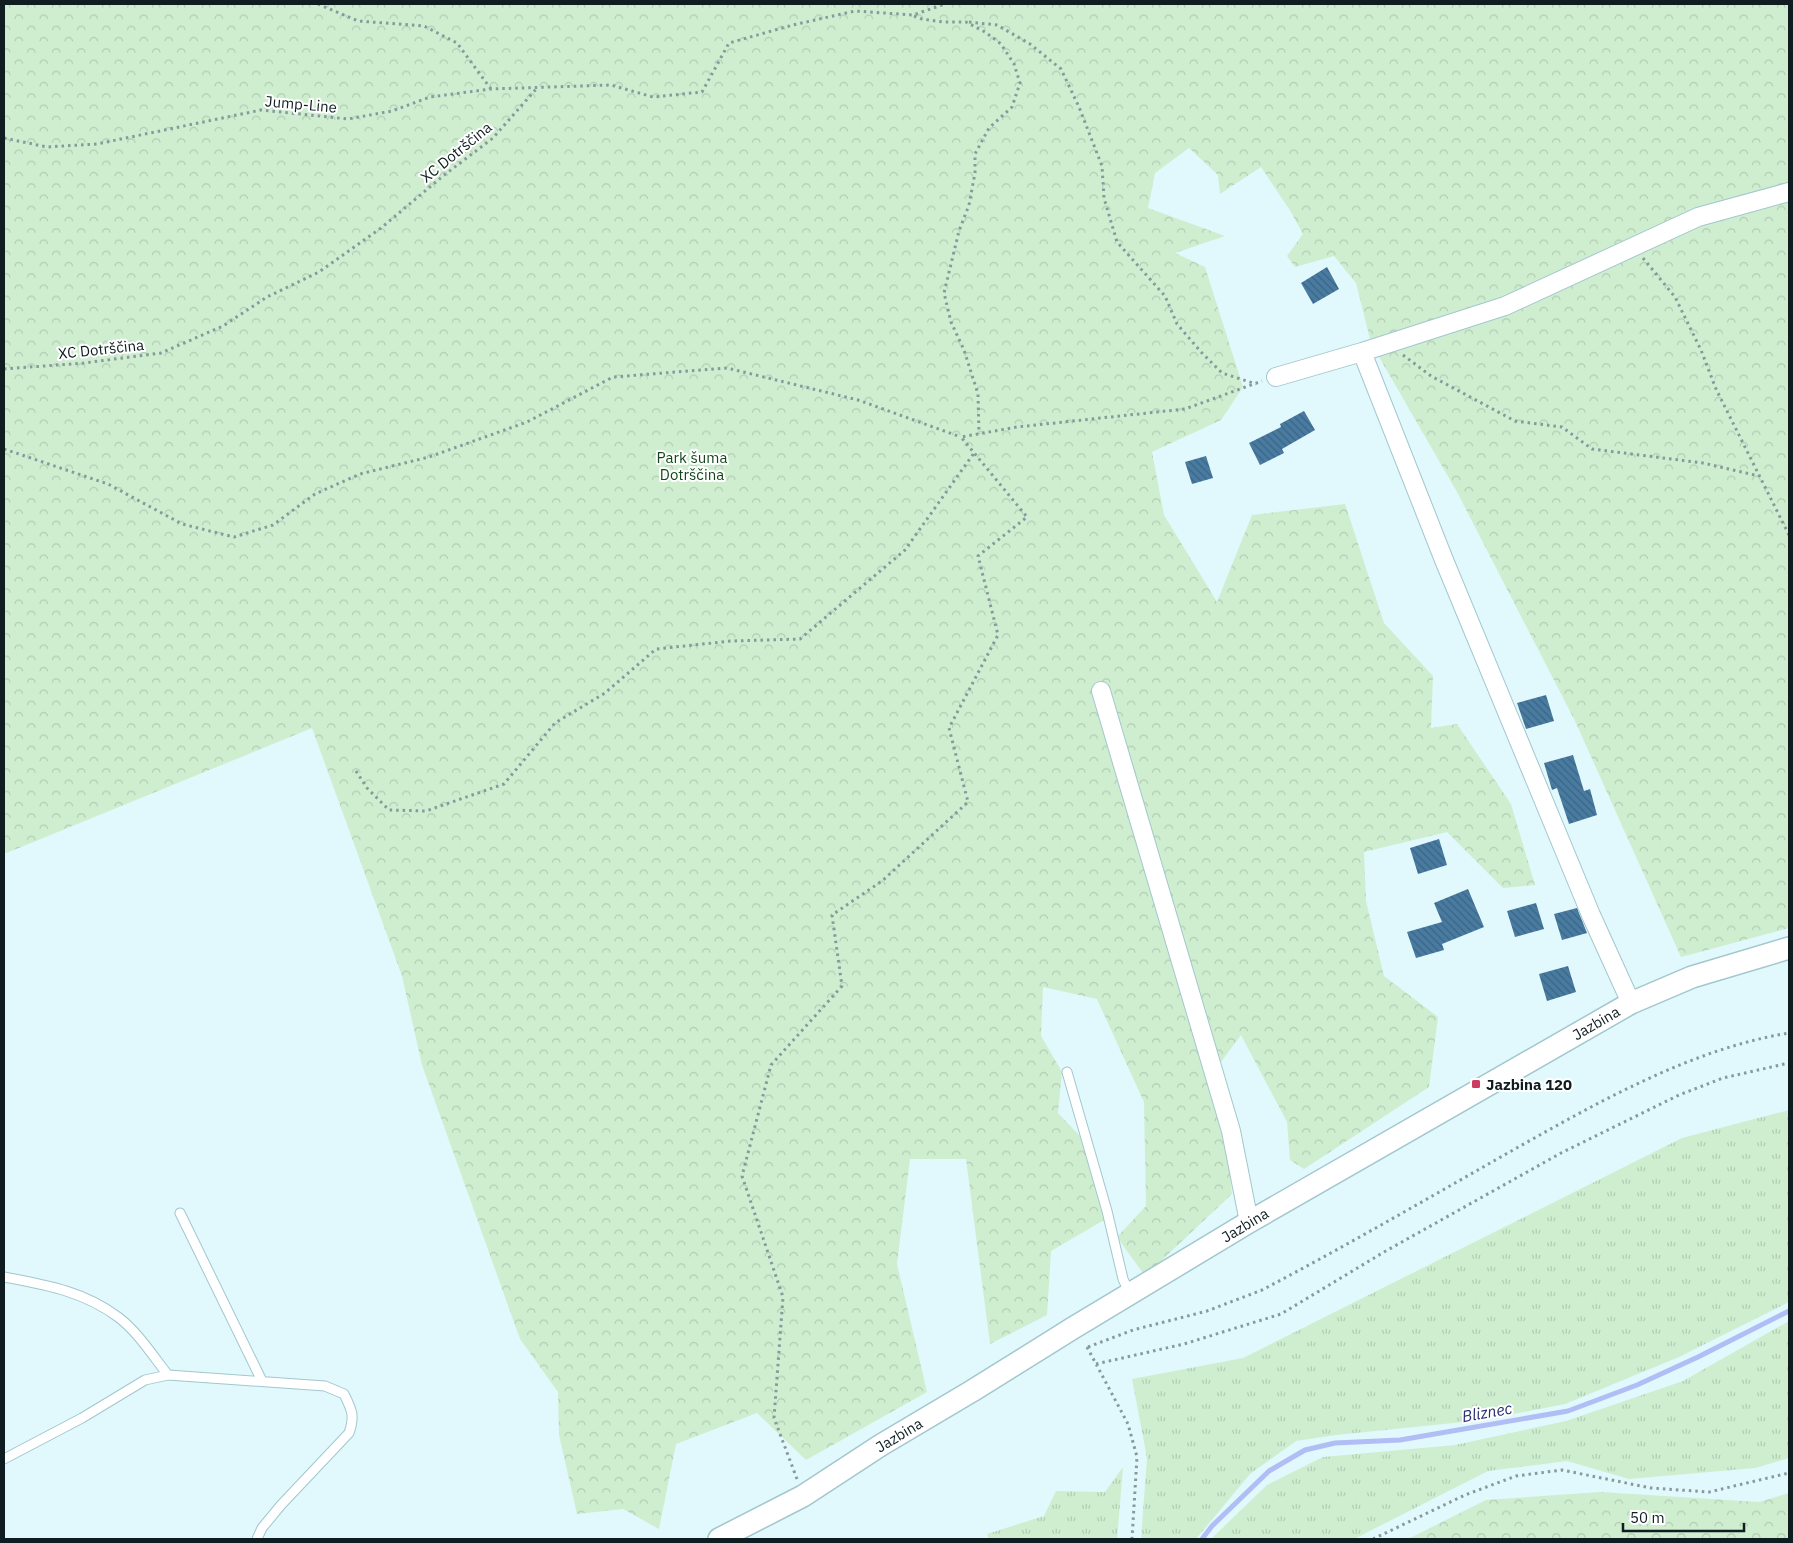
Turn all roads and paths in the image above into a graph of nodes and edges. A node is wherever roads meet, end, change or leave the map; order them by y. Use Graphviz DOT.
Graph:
graph roads {
  1 [pos="318,4"];
  2 [pos="945,4"];
  3 [pos="913,15"];
  4 [pos="966,22"];
  5 [pos="538,88"];
  6 [pos="491,89"];
  7 [pos="4,138"];
  8 [pos="1789,192"];
  9 [pos="1634,246"];
  10 [pos="1388,343"];
  11 [pos="1362,352"];
  12 [pos="4,369"];
  13 [pos="1276,377"];
  14 [pos="1256,384"];
  15 [pos="979,434"];
  16 [pos="962,437"];
  17 [pos="4,449"];
  18 [pos="974,453"];
  19 [pos="1759,476"];
  20 [pos="1789,535"];
  21 [pos="1101,690"];
  22 [pos="356,771"];
  23 [pos="1789,948"];
  24 [pos="1631,1003"];
  25 [pos="1789,1033"];
  26 [pos="1789,1063"];
  27 [pos="1067,1072"];
  28 [pos="180,1213"];
  29 [pos="1249,1222"];
  30 [pos="4,1277"];
  31 [pos="1130,1294"];
  32 [pos="1072,1328"];
  33 [pos="1088,1347"];
  34 [pos="1096,1364"];
  35 [pos="168,1375"];
  36 [pos="262,1381"];
  37 [pos="4,1459"];
  38 [pos="1789,1473"];
  39 [pos="803,1496"];
  40 [pos="257,1539"];
  41 [pos="718,1539"];
  42 [pos="1132,1539"];
  43 [pos="1373,1539"];
  1 -- 6 [label="path"];
  2 -- 3 [label="path"];
  3 -- 4 [label="path"];
  3 -- 5 [label="path"];
  4 -- 14 [label="path"];
  4 -- 15 [label="path"];
  5 -- 6 [label="path, Jump-Line"];
  5 -- 12 [label="path, XC Dotrščina"];
  6 -- 7 [label="path, Jump-Line"];
  8 -- 9 [label="street"];
  9 -- 10 [label="street"];
  9 -- 19 [label="path"];
  10 -- 11 [label="street"];
  10 -- 19 [label="path"];
  11 -- 13 [label="street"];
  11 -- 24 [label="street"];
  13 -- 14 [label="path"];
  14 -- 15 [label="path"];
  15 -- 16 [label="path"];
  16 -- 17 [label="path"];
  16 -- 18 [label="path"];
  18 -- 22 [label="path"];
  18 -- 39 [label="path"];
  19 -- 20 [label="path"];
  21 -- 29 [label="street"];
  23 -- 24 [label="street, Jazbina"];
  24 -- 29 [label="street, Jazbina"];
  25 -- 33 [label="path"];
  26 -- 34 [label="path"];
  27 -- 31 [label="lane"];
  28 -- 36 [label="lane"];
  29 -- 31 [label="street, Jazbina"];
  30 -- 35 [label="lane"];
  31 -- 32 [label="street, Jazbina"];
  32 -- 33 [label="path"];
  32 -- 39 [label="street, Jazbina"];
  33 -- 34 [label="path"];
  34 -- 42 [label="path"];
  35 -- 36 [label="lane"];
  35 -- 37 [label="lane"];
  36 -- 40 [label="lane"];
  38 -- 43 [label="path"];
  39 -- 41 [label="street, Jazbina"];
}
